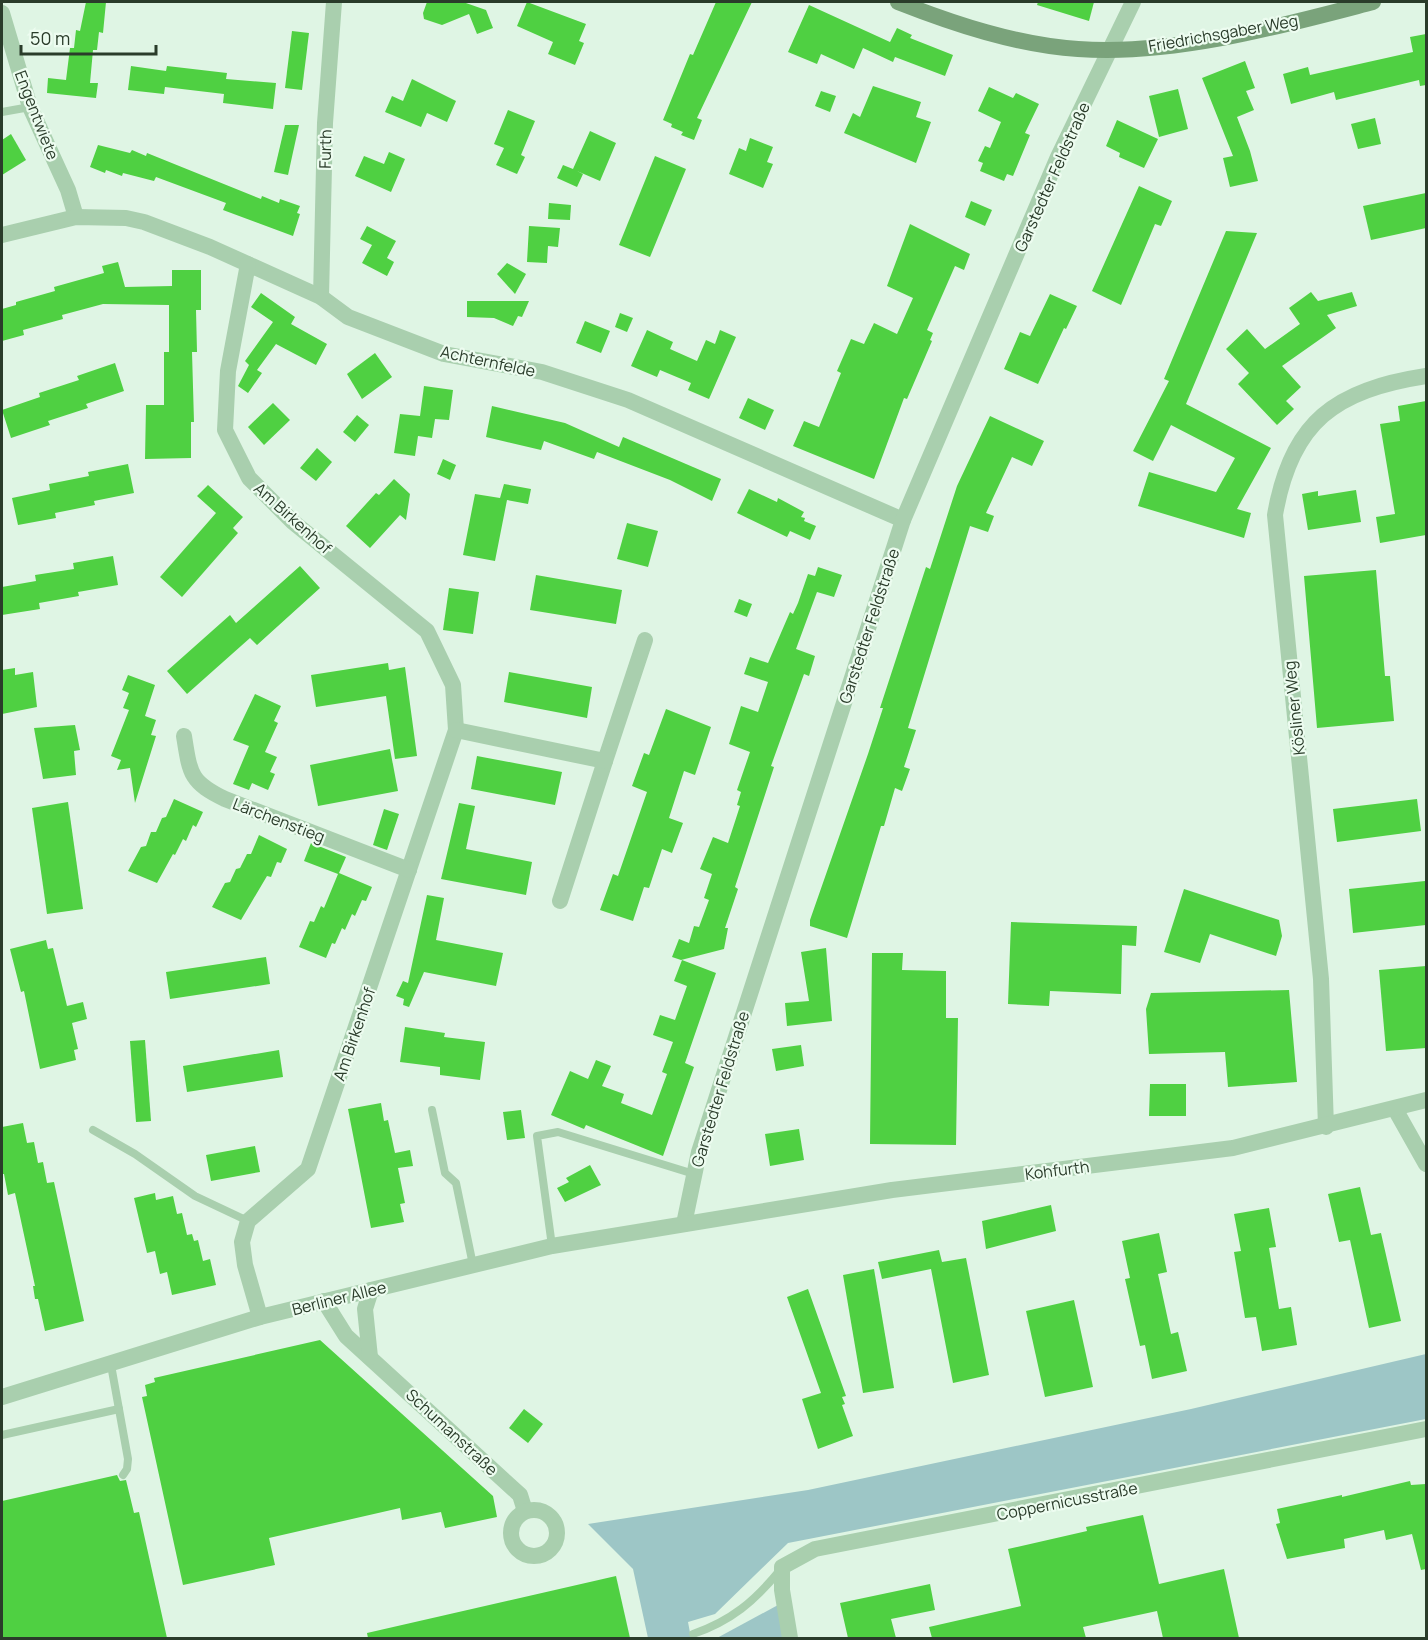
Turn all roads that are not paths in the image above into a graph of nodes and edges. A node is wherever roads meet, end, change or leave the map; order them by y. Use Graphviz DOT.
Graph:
graph roads {
  1 [pos="334,2"];
  2 [pos="898,2"];
  3 [pos="1132,2"];
  4 [pos="1373,2"];
  5 [pos="2,13"];
  6 [pos="1111,50"];
  7 [pos="30,107"];
  8 [pos="2,112"];
  9 [pos="76,217"];
  10 [pos="2,236"];
  11 [pos="248,264"];
  12 [pos="321,297"];
  13 [pos="1426,376"];
  14 [pos="903,520"];
  15 [pos="645,640"];
  16 [pos="456,730"];
  17 [pos="184,736"];
  18 [pos="605,761"];
  19 [pos="409,870"];
  20 [pos="560,901"];
  21 [pos="1426,1100"];
  22 [pos="1395,1109"];
  23 [pos="432,1110"];
  24 [pos="1326,1127"];
  25 [pos="93,1130"];
  26 [pos="1426,1164"];
  27 [pos="694,1174"];
  28 [pos="248,1221"];
  29 [pos="684,1224"];
  30 [pos="552,1246"];
  31 [pos="473,1265"];
  32 [pos="371,1290"];
  33 [pos="324,1301"];
  34 [pos="260,1317"];
  35 [pos="370,1357"];
  36 [pos="111,1365"];
  37 [pos="2,1397"];
  38 [pos="119,1409"];
  39 [pos="1426,1429"];
  40 [pos="2,1435"];
  41 [pos="123,1475"];
  42 [pos="525,1511"];
  43 [pos="782,1567"];
  44 [pos="693,1634"];
  45 [pos="790,1638"];
  1 -- 12 [label="street, Furth"];
  2 -- 6 [label="main road, Friedrichsgaber Weg"];
  3 -- 6 [label="street, Garstedter Feldstraße"];
  4 -- 6 [label="main road, Friedrichsgaber Weg"];
  5 -- 7 [label="street, Engentwiete"];
  6 -- 14 [label="street, Garstedter Feldstraße"];
  7 -- 8 [label="lane"];
  7 -- 9 [label="street, Engentwiete"];
  9 -- 10 [label="street, Achternfelde"];
  9 -- 11 [label="street, Achternfelde"];
  11 -- 12 [label="street, Achternfelde"];
  11 -- 16 [label="street, Am Birkenhof"];
  12 -- 14 [label="street, Achternfelde"];
  13 -- 24 [label="street, Kösliner Weg"];
  14 -- 27 [label="street, Garstedter Feldstraße"];
  15 -- 18 [label="street"];
  16 -- 18 [label="street"];
  16 -- 19 [label="street, Am Birkenhof"];
  17 -- 19 [label="street, Lärchenstieg"];
  18 -- 20 [label="street"];
  19 -- 28 [label="street, Am Birkenhof"];
  21 -- 22 [label="street, Kohfurth"];
  22 -- 24 [label="street, Kohfurth"];
  22 -- 26 [label="street"];
  23 -- 31 [label="lane"];
  24 -- 29 [label="street, Kohfurth"];
  25 -- 28 [label="lane"];
  27 -- 29 [label="street, Garstedter Feldstraße"];
  27 -- 30 [label="lane"];
  28 -- 34 [label="street"];
  29 -- 30 [label="street, Berliner Allee"];
  30 -- 31 [label="street, Berliner Allee"];
  31 -- 32 [label="street, Berliner Allee"];
  32 -- 33 [label="street, Berliner Allee"];
  32 -- 35 [label="street"];
  33 -- 34 [label="street, Berliner Allee"];
  33 -- 35 [label="street, Schumanstraße"];
  34 -- 36 [label="street, Berliner Allee"];
  35 -- 42 [label="street, Schumanstraße"];
  36 -- 37 [label="street, Berliner Allee"];
  36 -- 38 [label="lane"];
  38 -- 40 [label="lane"];
  38 -- 41 [label="lane"];
  39 -- 43 [label="street, Coppernicusstraße"];
  43 -- 44 [label="lane"];
  43 -- 45 [label="street"];
}
